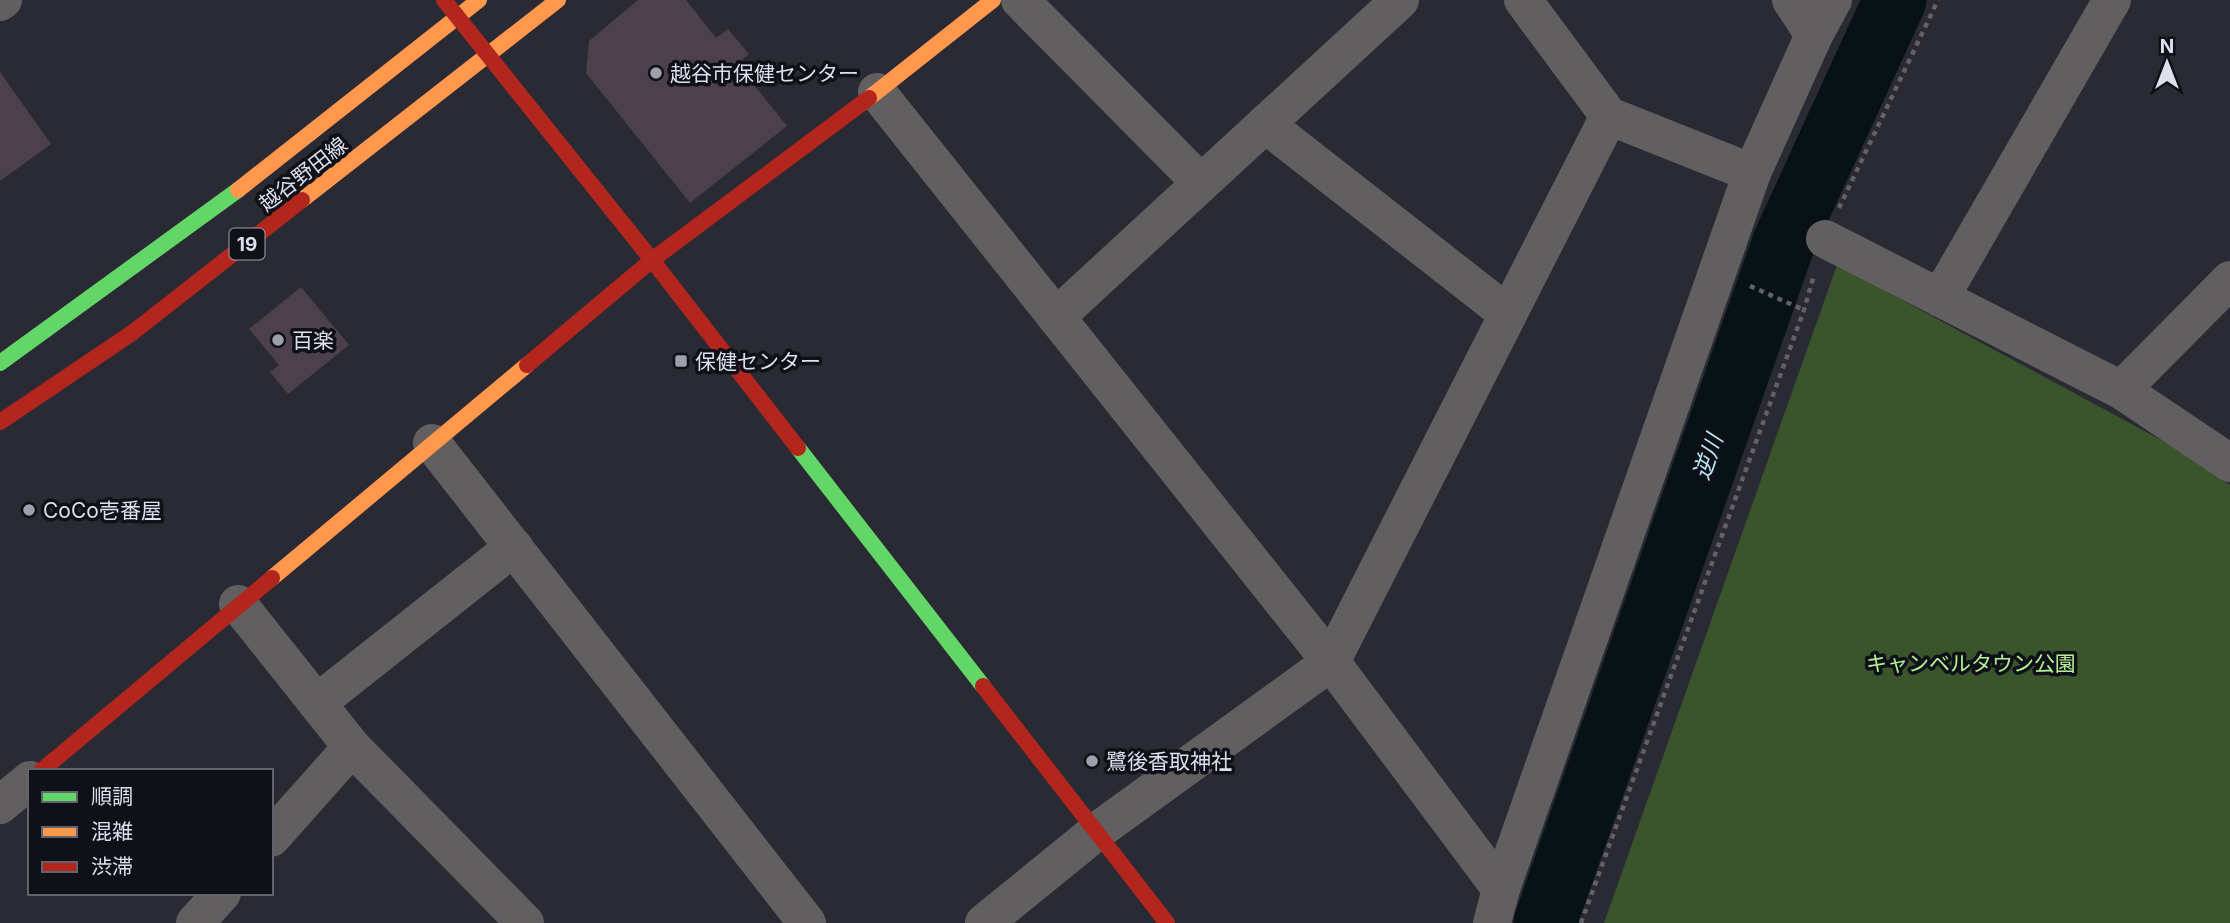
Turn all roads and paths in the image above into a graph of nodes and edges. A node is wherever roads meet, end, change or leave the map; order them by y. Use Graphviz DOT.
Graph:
graph roads {
  1 [pos="444,0"];
  2 [pos="479,0"];
  3 [pos="558,0"];
  4 [pos="993,0"];
  5 [pos="1020,0"];
  6 [pos="1400,0"];
  7 [pos="1522,0"];
  8 [pos="1791,0"];
  9 [pos="1833,0"];
  10 [pos="1938,0"];
  11 [pos="2112,0"];
  12 [pos="458,17"];
  13 [pos="1814,36"];
  14 [pos="488,57"];
  15 [pos="877,92"];
  16 [pos="1609,116"];
  17 [pos="1265,124"];
  18 [pos="1752,173"];
  19 [pos="1200,183"];
  20 [pos="1825,239"];
  21 [pos="652,260"];
  22 [pos="2230,280"];
  23 [pos="1738,281"];
  24 [pos="1940,298"];
  25 [pos="1804,310"];
  26 [pos="1508,314"];
  27 [pos="1055,317"];
  28 [pos="0,363"];
  29 [pos="2121,390"];
  30 [pos="0,422"];
  31 [pos="432,443"];
  32 [pos="2230,463"];
  33 [pos="514,547"];
  34 [pos="238,604"];
  35 [pos="1331,662"];
  36 [pos="317,703"];
  37 [pos="352,747"];
  38 [pos="43,769"];
  39 [pos="28,782"];
  40 [pos="0,805"];
  41 [pos="1096,832"];
  42 [pos="273,836"];
  43 [pos="220,895"];
  44 [pos="1497,906"];
  45 [pos="195,923"];
  46 [pos="525,923"];
  47 [pos="807,923"];
  48 [pos="984,923"];
  49 [pos="1167,923"];
  50 [pos="1581,923"];
  1 -- 12 [label="street"];
  2 -- 12 [label="street, 越谷野田線 / 19"];
  3 -- 14 [label="street, 越谷野田線 / 19"];
  4 -- 15 [label="street"];
  5 -- 19 [label="street"];
  6 -- 17 [label="street"];
  7 -- 16 [label="street"];
  8 -- 13 [label="street"];
  9 -- 13 [label="street"];
  10 -- 20 [label="path"];
  11 -- 24 [label="street"];
  12 -- 14 [label="street"];
  12 -- 28 [label="street, 越谷野田線 / 19"];
  13 -- 18 [label="street"];
  14 -- 21 [label="street"];
  14 -- 30 [label="street, 越谷野田線 / 19"];
  15 -- 21 [label="street"];
  15 -- 27 [label="street"];
  16 -- 18 [label="street"];
  16 -- 26 [label="street"];
  17 -- 19 [label="street"];
  17 -- 26 [label="street"];
  18 -- 44 [label="street"];
  19 -- 27 [label="street"];
  20 -- 24 [label="street"];
  20 -- 25 [label="path"];
  21 -- 31 [label="street"];
  21 -- 41 [label="street"];
  22 -- 29 [label="street"];
  23 -- 25 [label="path"];
  24 -- 29 [label="street"];
  25 -- 50 [label="path"];
  26 -- 35 [label="street"];
  27 -- 35 [label="street"];
  29 -- 32 [label="street"];
  31 -- 33 [label="street"];
  31 -- 34 [label="street"];
  33 -- 36 [label="street"];
  33 -- 47 [label="street"];
  34 -- 36 [label="street"];
  34 -- 38 [label="street"];
  35 -- 41 [label="street"];
  35 -- 44 [label="street"];
  36 -- 37 [label="street"];
  37 -- 42 [label="street"];
  37 -- 46 [label="street"];
  39 -- 40 [label="street"];
  41 -- 48 [label="street"];
  41 -- 49 [label="street"];
  43 -- 45 [label="street"];
}
